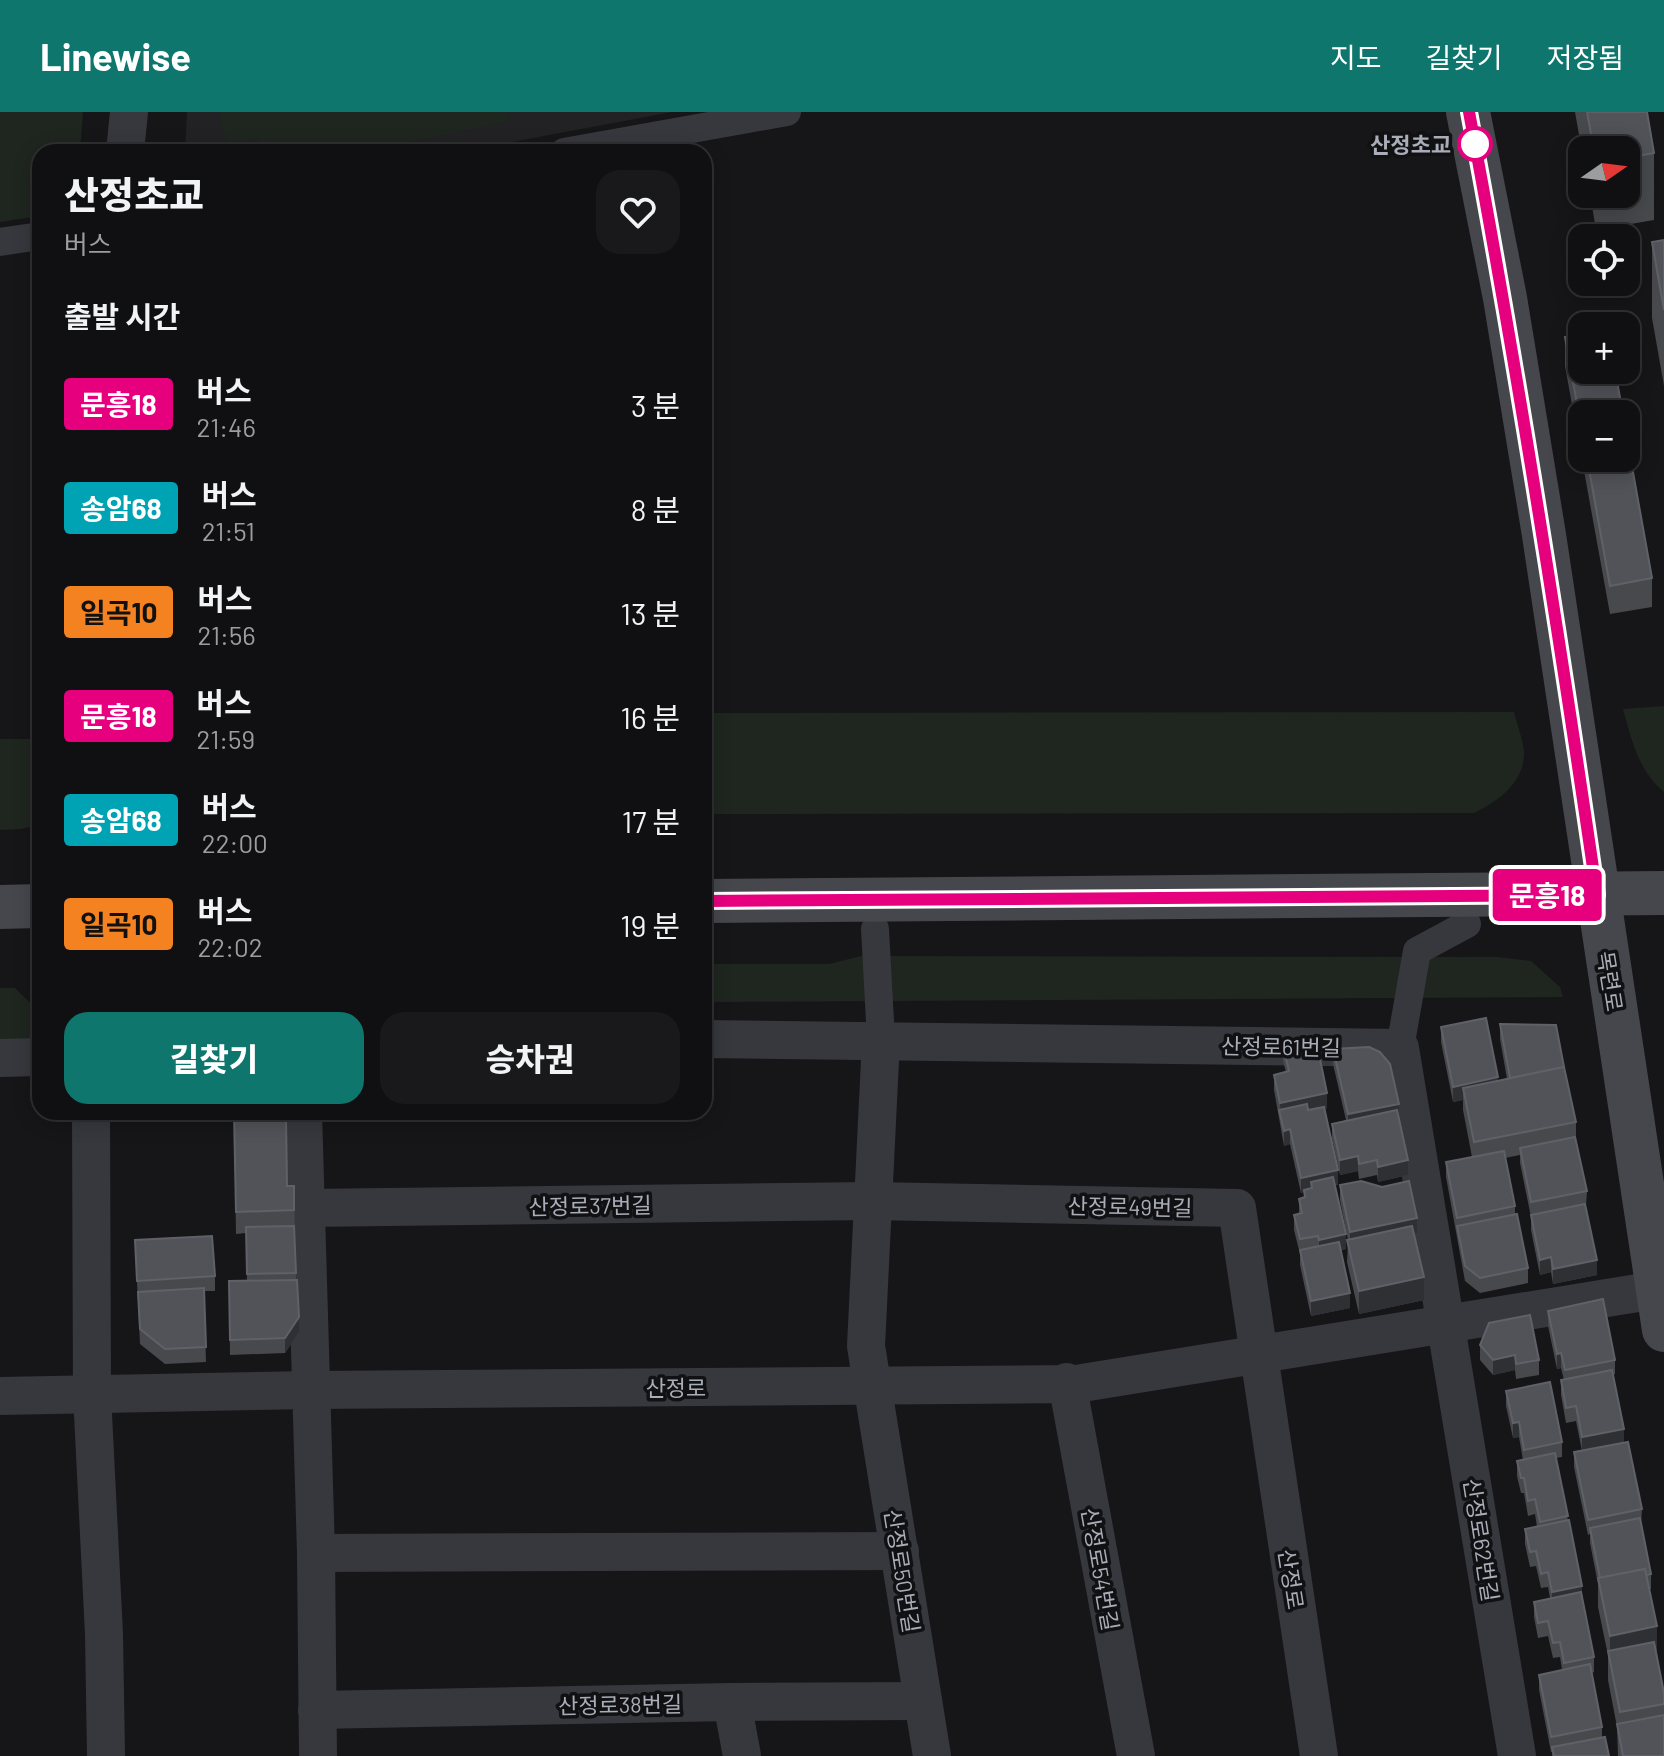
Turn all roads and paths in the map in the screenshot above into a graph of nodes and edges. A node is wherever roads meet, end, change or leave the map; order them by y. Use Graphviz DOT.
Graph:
graph roads {
  1 [pos="129,112"];
  2 [pos="787,112"];
  3 [pos="1468,112"];
  4 [pos="126,144"];
  5 [pos="609,144"];
  6 [pos="32,237"];
  7 [pos="0,242"];
  8 [pos="1664,893"];
  9 [pos="1597,895"];
  10 [pos="712,901"];
  11 [pos="32,906"];
  12 [pos="0,907"];
  13 [pos="1467,924"];
  14 [pos="875,929"];
  15 [pos="712,1039"];
  16 [pos="881,1040"];
  17 [pos="1400,1048"];
  18 [pos="32,1057"];
  19 [pos="0,1058"];
  20 [pos="91,1120"];
  21 [pos="303,1120"];
  22 [pos="873,1201"];
  23 [pos="306,1208"];
  24 [pos="1660,1310"];
  25 [pos="1447,1324"];
  26 [pos="1258,1355"];
  27 [pos="1067,1382"];
  28 [pos="873,1386"];
  29 [pos="311,1390"];
  30 [pos="92,1394"];
  31 [pos="0,1396"];
  32 [pos="900,1551"];
  33 [pos="316,1553"];
  34 [pos="923,1701"];
  35 [pos="732,1702"];
  36 [pos="317,1710"];
  37 [pos="106,1756"];
  38 [pos="318,1756"];
  39 [pos="742,1756"];
  40 [pos="932,1756"];
  41 [pos="1136,1756"];
  42 [pos="1319,1756"];
  43 [pos="1517,1756"];
  1 -- 4 [label="street"];
  2 -- 5 [label="street"];
  3 -- 9 [label="main road, 목련로"];
  6 -- 7 [label="street"];
  8 -- 9 [label="main road"];
  9 -- 10 [label="main road"];
  9 -- 24 [label="main road, 목련로"];
  11 -- 12 [label="main road"];
  13 -- 17 [label="street"];
  14 -- 16 [label="street"];
  15 -- 16 [label="street"];
  16 -- 17 [label="street, 산정로61번길"];
  16 -- 22 [label="street"];
  17 -- 25 [label="street"];
  18 -- 19 [label="street"];
  20 -- 30 [label="street"];
  21 -- 23 [label="street"];
  22 -- 23 [label="street, 산정로37번길"];
  22 -- 26 [label="street, 산정로49번길"];
  22 -- 28 [label="street"];
  23 -- 29 [label="street"];
  24 -- 25 [label="street, 산정로"];
  25 -- 26 [label="street, 산정로"];
  25 -- 43 [label="street, 산정로62번길"];
  26 -- 27 [label="street, 산정로"];
  26 -- 42 [label="street, 산정로"];
  27 -- 28 [label="street, 산정로"];
  27 -- 41 [label="street, 산정로54번길"];
  28 -- 29 [label="street, 산정로"];
  28 -- 32 [label="street, 산정로50번길"];
  29 -- 30 [label="street, 산정로"];
  29 -- 33 [label="street"];
  30 -- 31 [label="street, 산정로"];
  30 -- 37 [label="street"];
  32 -- 33 [label="street"];
  32 -- 34 [label="street, 산정로50번길"];
  33 -- 36 [label="street"];
  34 -- 35 [label="street, 산정로38번길"];
  34 -- 40 [label="street, 산정로50번길"];
  35 -- 36 [label="street, 산정로38번길"];
  35 -- 39 [label="street"];
  36 -- 38 [label="street"];
}
